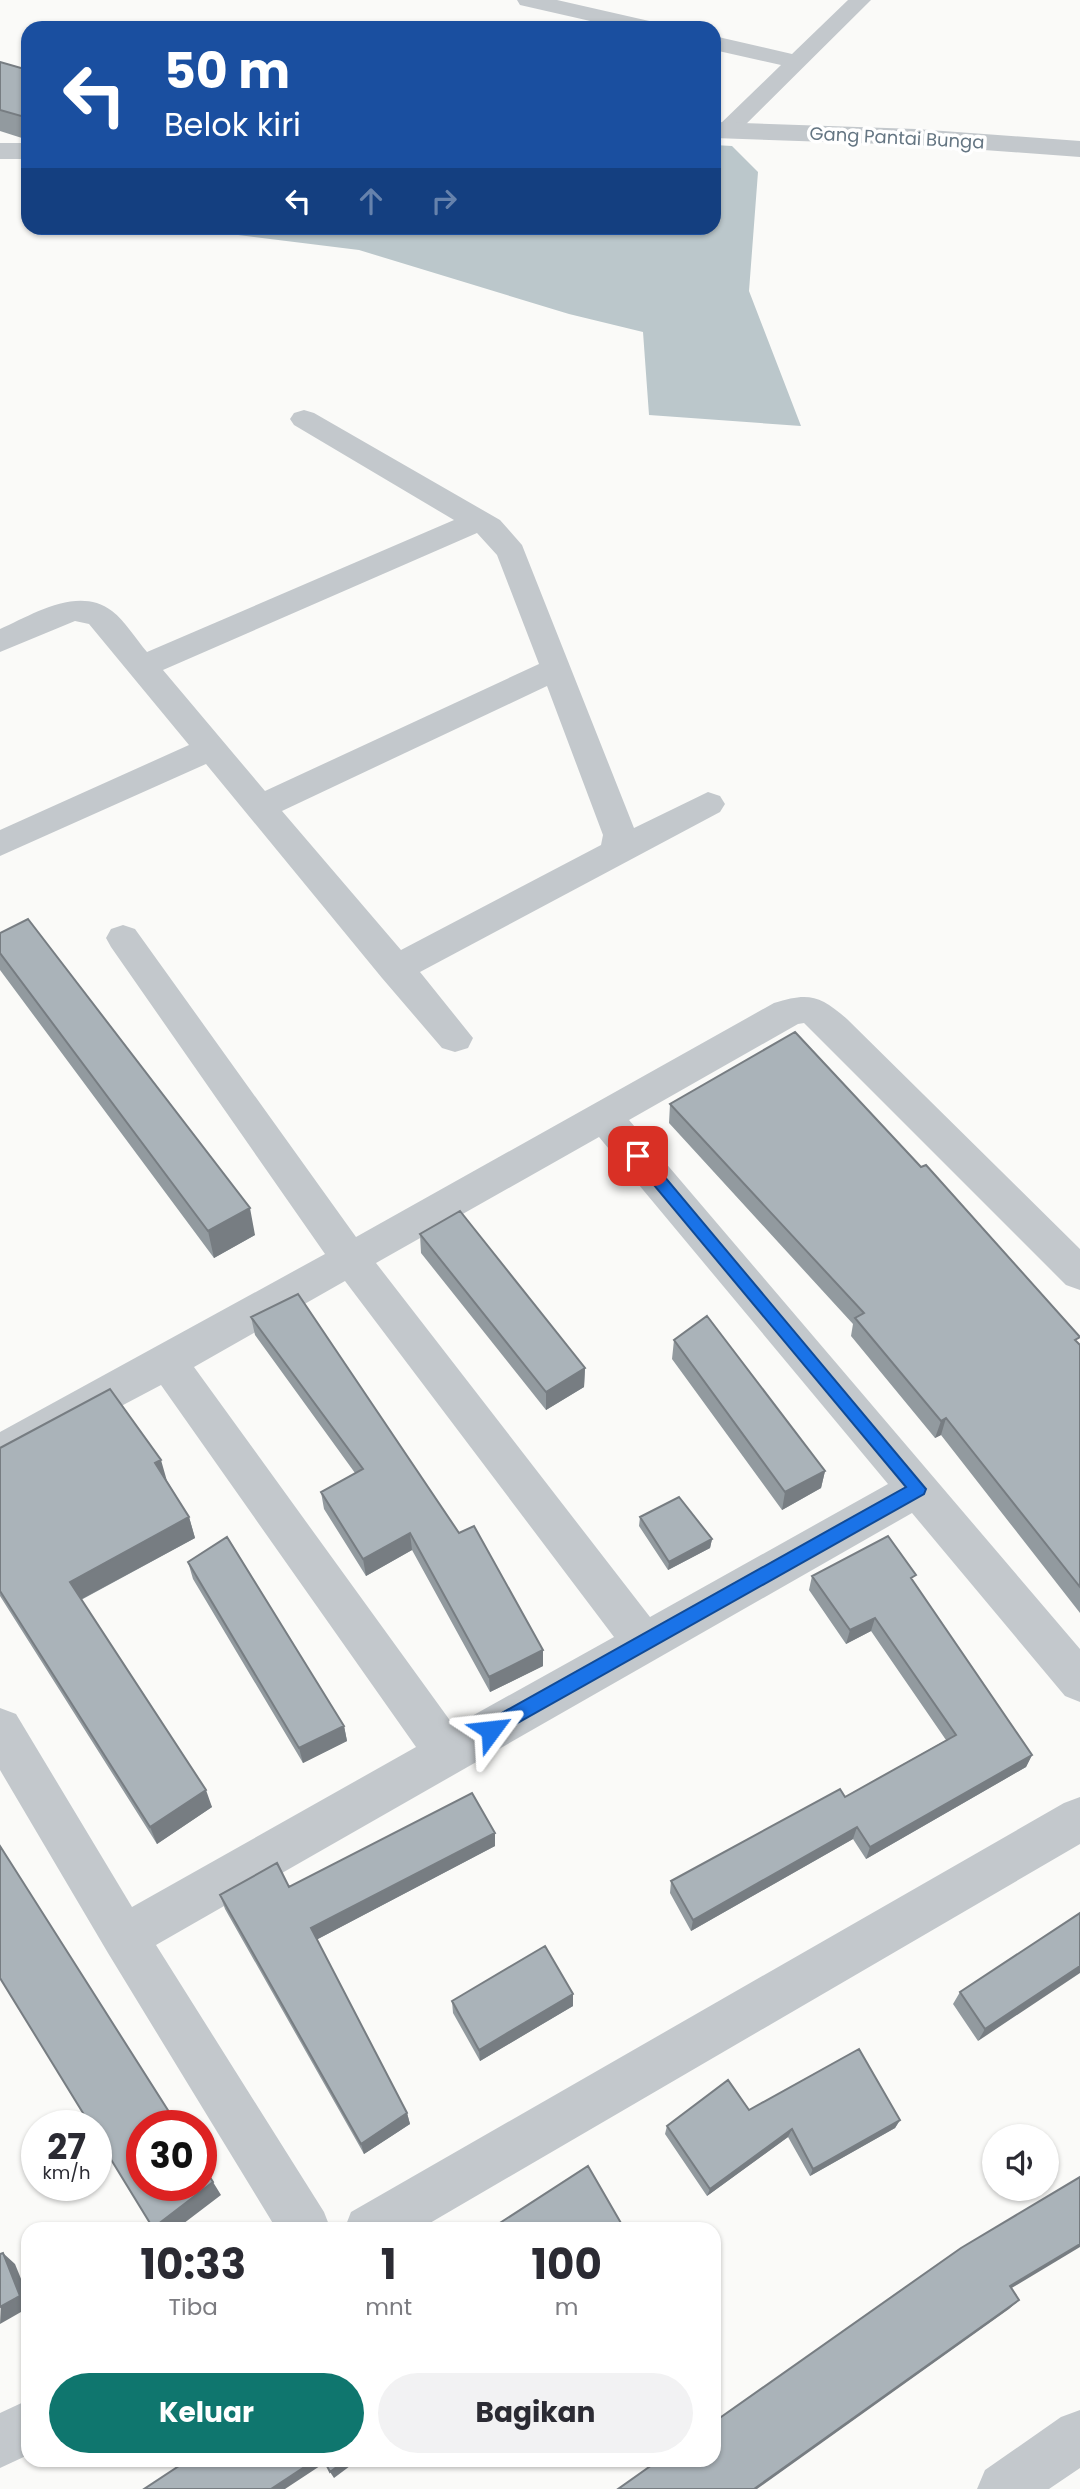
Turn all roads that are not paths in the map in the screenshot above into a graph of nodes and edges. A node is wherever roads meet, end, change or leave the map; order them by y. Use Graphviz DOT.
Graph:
graph roads {
  1 [pos="528,0"];
  2 [pos="860,0"];
  3 [pos="620,21"];
  4 [pos="721,45"];
  5 [pos="797,62"];
  6 [pos="721,130"];
  7 [pos="721,131"];
  8 [pos="1080,149"];
  9 [pos="0,151"];
  10 [pos="21,151"];
  11 [pos="304,419"];
  12 [pos="478,521"];
  13 [pos="0,641"];
  14 [pos="143,666"];
  15 [pos="556,668"];
  16 [pos="212,748"];
  17 [pos="708,804"];
  18 [pos="260,807"];
  19 [pos="0,844"];
  20 [pos="617,852"];
  21 [pos="123,938"];
  22 [pos="394,969"];
  23 [pos="455,1038"];
  24 [pos="603,1115"];
  25 [pos="350,1259"];
  26 [pos="1080,1274"];
  27 [pos="167,1362"];
  28 [pos="0,1452"];
  29 [pos="918,1489"];
  30 [pos="644,1643"];
  31 [pos="1080,1682"];
  32 [pos="0,1729"];
  33 [pos="447,1754"];
  34 [pos="1080,1819"];
  35 [pos="124,1937"];
  36 [pos="301,2222"];
  37 [pos="383,2222"];
  38 [pos="21,2430"];
  39 [pos="1080,2436"];
  40 [pos="0,2442"];
  41 [pos="1004,2489"];
  1 -- 3 [label="lane"];
  2 -- 5 [label="lane"];
  4 -- 5 [label="lane"];
  5 -- 6 [label="lane"];
  7 -- 8 [label="street, Gang Pantai Bunga"];
  9 -- 10 [label="street"];
  11 -- 12 [label="street"];
  12 -- 14 [label="street"];
  12 -- 15 [label="street"];
  13 -- 14 [label="street"];
  14 -- 16 [label="street"];
  15 -- 18 [label="street"];
  15 -- 20 [label="street"];
  16 -- 18 [label="street"];
  16 -- 19 [label="street"];
  17 -- 20 [label="street"];
  18 -- 22 [label="street"];
  20 -- 22 [label="street"];
  21 -- 25 [label="street"];
  22 -- 23 [label="street"];
  24 -- 25 [label="street"];
  24 -- 26 [label="street"];
  24 -- 29 [label="street"];
  25 -- 27 [label="street"];
  25 -- 30 [label="street"];
  27 -- 28 [label="street"];
  27 -- 33 [label="street"];
  29 -- 30 [label="street"];
  29 -- 31 [label="street"];
  30 -- 33 [label="street"];
  32 -- 35 [label="street"];
  33 -- 35 [label="street"];
  34 -- 37 [label="street"];
  35 -- 36 [label="street"];
  38 -- 40 [label="street"];
  39 -- 41 [label="street"];
}
